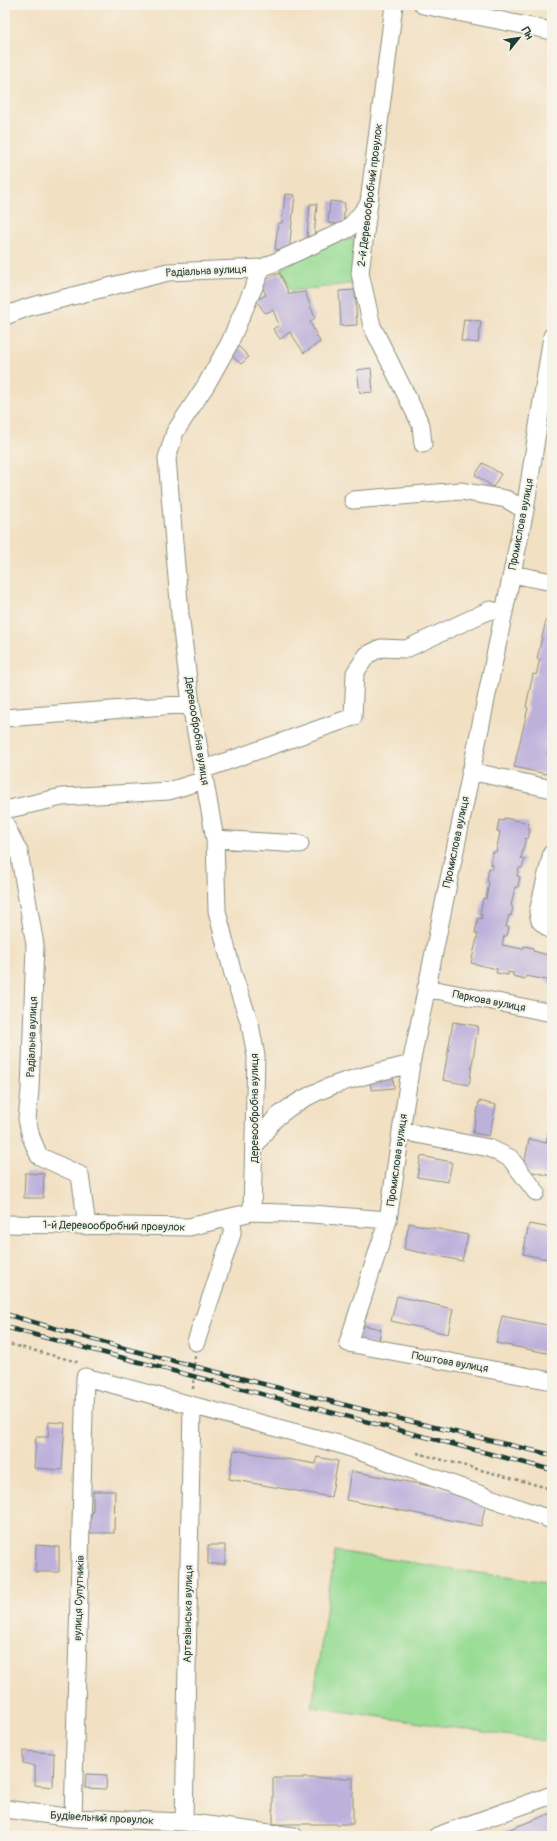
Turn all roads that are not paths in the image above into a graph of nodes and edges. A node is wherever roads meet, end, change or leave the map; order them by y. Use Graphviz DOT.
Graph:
graph roads {
  1 [pos="394,5"];
  2 [pos="430,6"];
  3 [pos="552,31"];
  4 [pos="369,204"];
  5 [pos="262,268"];
  6 [pos="5,316"];
  7 [pos="552,336"];
  8 [pos="423,444"];
  9 [pos="353,500"];
  10 [pos="526,510"];
  11 [pos="512,574"];
  12 [pos="552,582"];
  13 [pos="504,613"];
  14 [pos="191,704"];
  15 [pos="5,718"];
  16 [pos="470,771"];
  17 [pos="203,775"];
  18 [pos="552,789"];
  19 [pos="5,810"];
  20 [pos="5,824"];
  21 [pos="215,839"];
  22 [pos="300,844"];
  23 [pos="552,854"];
  24 [pos="552,931"];
  25 [pos="426,988"];
  26 [pos="552,1013"];
  27 [pos="411,1064"];
  28 [pos="401,1131"];
  29 [pos="255,1146"];
  30 [pos="536,1192"];
  31 [pos="252,1212"];
  32 [pos="233,1217"];
  33 [pos="388,1220"];
  34 [pos="5,1224"];
  35 [pos="87,1226"];
  36 [pos="196,1342"];
  37 [pos="348,1343"];
  38 [pos="552,1381"];
  39 [pos="192,1406"];
  40 [pos="552,1520"];
  41 [pos="552,1794"];
  42 [pos="5,1809"];
  43 [pos="73,1818"];
  44 [pos="184,1822"];
  45 [pos="294,1836"];
  46 [pos="437,1836"];
  1 -- 4 [label="street, 2-й Деревообробний провулок"];
  2 -- 3 [label="street"];
  4 -- 5 [label="street, Радіальна вулиця"];
  4 -- 8 [label="street, 2-й Деревообробний провулок"];
  5 -- 6 [label="street, Радіальна вулиця"];
  5 -- 14 [label="street, Деревообробна вулиця"];
  7 -- 10 [label="street, Промислова вулиця"];
  9 -- 10 [label="street"];
  10 -- 11 [label="street, Промислова вулиця"];
  11 -- 12 [label="street"];
  11 -- 13 [label="street, Промислова вулиця"];
  13 -- 16 [label="street, Промислова вулиця"];
  13 -- 17 [label="street"];
  14 -- 15 [label="street"];
  14 -- 17 [label="street, Деревообробна вулиця"];
  16 -- 18 [label="street"];
  16 -- 25 [label="street, Промислова вулиця"];
  17 -- 19 [label="street"];
  17 -- 21 [label="street, Деревообробна вулиця"];
  20 -- 35 [label="street, Радіальна вулиця"];
  21 -- 22 [label="street"];
  21 -- 29 [label="street, Деревообробна вулиця"];
  23 -- 24 [label="street"];
  25 -- 26 [label="street, Паркова вулиця"];
  25 -- 27 [label="street, Промислова вулиця"];
  27 -- 28 [label="street, Промислова вулиця"];
  27 -- 29 [label="street"];
  28 -- 30 [label="street"];
  28 -- 33 [label="street, Промислова вулиця"];
  29 -- 31 [label="street, Деревообробна вулиця"];
  31 -- 32 [label="street, 1-й Деревообробний провулок"];
  31 -- 33 [label="street, 1-й Деревообробний провулок"];
  32 -- 35 [label="street, 1-й Деревообробний провулок"];
  32 -- 36 [label="street"];
  33 -- 37 [label="street, Промислова вулиця"];
  34 -- 35 [label="street, 1-й Деревообробний провулок"];
  37 -- 38 [label="street, Поштова вулиця"];
  39 -- 40 [label="street"];
  39 -- 43 [label="street, вулиця Супутників"];
  39 -- 44 [label="street, Артезіанська вулиця"];
  41 -- 46 [label="street"];
  42 -- 43 [label="street, Будівельний провулок"];
  43 -- 44 [label="street, Будівельний провулок"];
  44 -- 45 [label="street, Будівельний провулок"];
}
